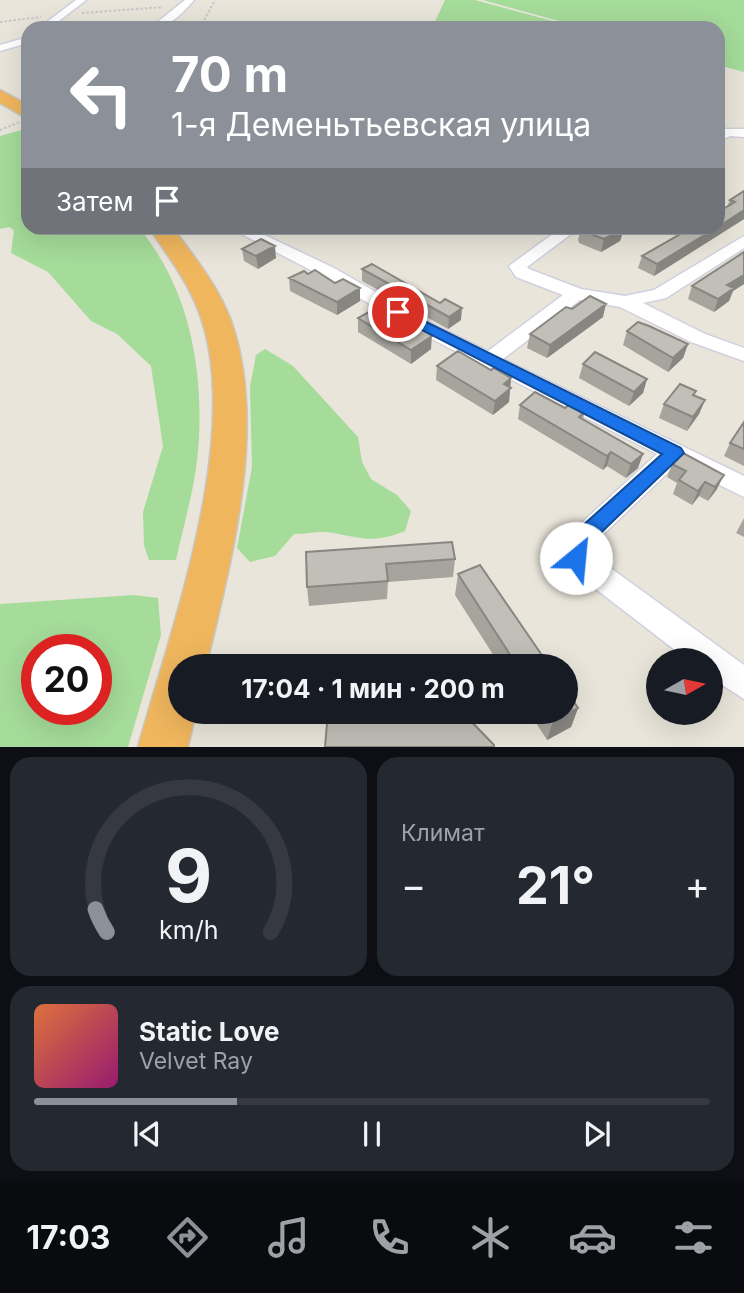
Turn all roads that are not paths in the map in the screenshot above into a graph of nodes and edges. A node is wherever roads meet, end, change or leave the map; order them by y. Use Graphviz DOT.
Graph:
graph roads {
  1 [pos="82,0"];
  2 [pos="188,1"];
  3 [pos="54,21"];
  4 [pos="166,21"];
  5 [pos="21,42"];
  6 [pos="0,48"];
  7 [pos="0,95"];
  8 [pos="21,108"];
  9 [pos="744,133"];
  10 [pos="725,135"];
  11 [pos="166,235"];
  12 [pos="261,235"];
  13 [pos="561,235"];
  14 [pos="744,241"];
  15 [pos="578,294"];
  16 [pos="625,302"];
  17 [pos="744,355"];
  18 [pos="491,360"];
  19 [pos="675,453"];
  20 [pos="744,487"];
  21 [pos="186,654"];
  22 [pos="744,684"];
  23 [pos="169,724"];
  24 [pos="163,747"];
  1 -- 3 [label="street"];
  2 -- 4 [label="street"];
  5 -- 6 [label="street"];
  7 -- 8 [label="highway"];
  9 -- 10 [label="street"];
  11 -- 21 [label="highway"];
  12 -- 18 [label="street"];
  13 -- 15 [label="street"];
  14 -- 16 [label="street"];
  15 -- 16 [label="street"];
  15 -- 18 [label="street"];
  16 -- 17 [label="street"];
  18 -- 19 [label="street"];
  19 -- 20 [label="street"];
  19 -- 22 [label="street"];
  23 -- 24 [label="highway"];
}
